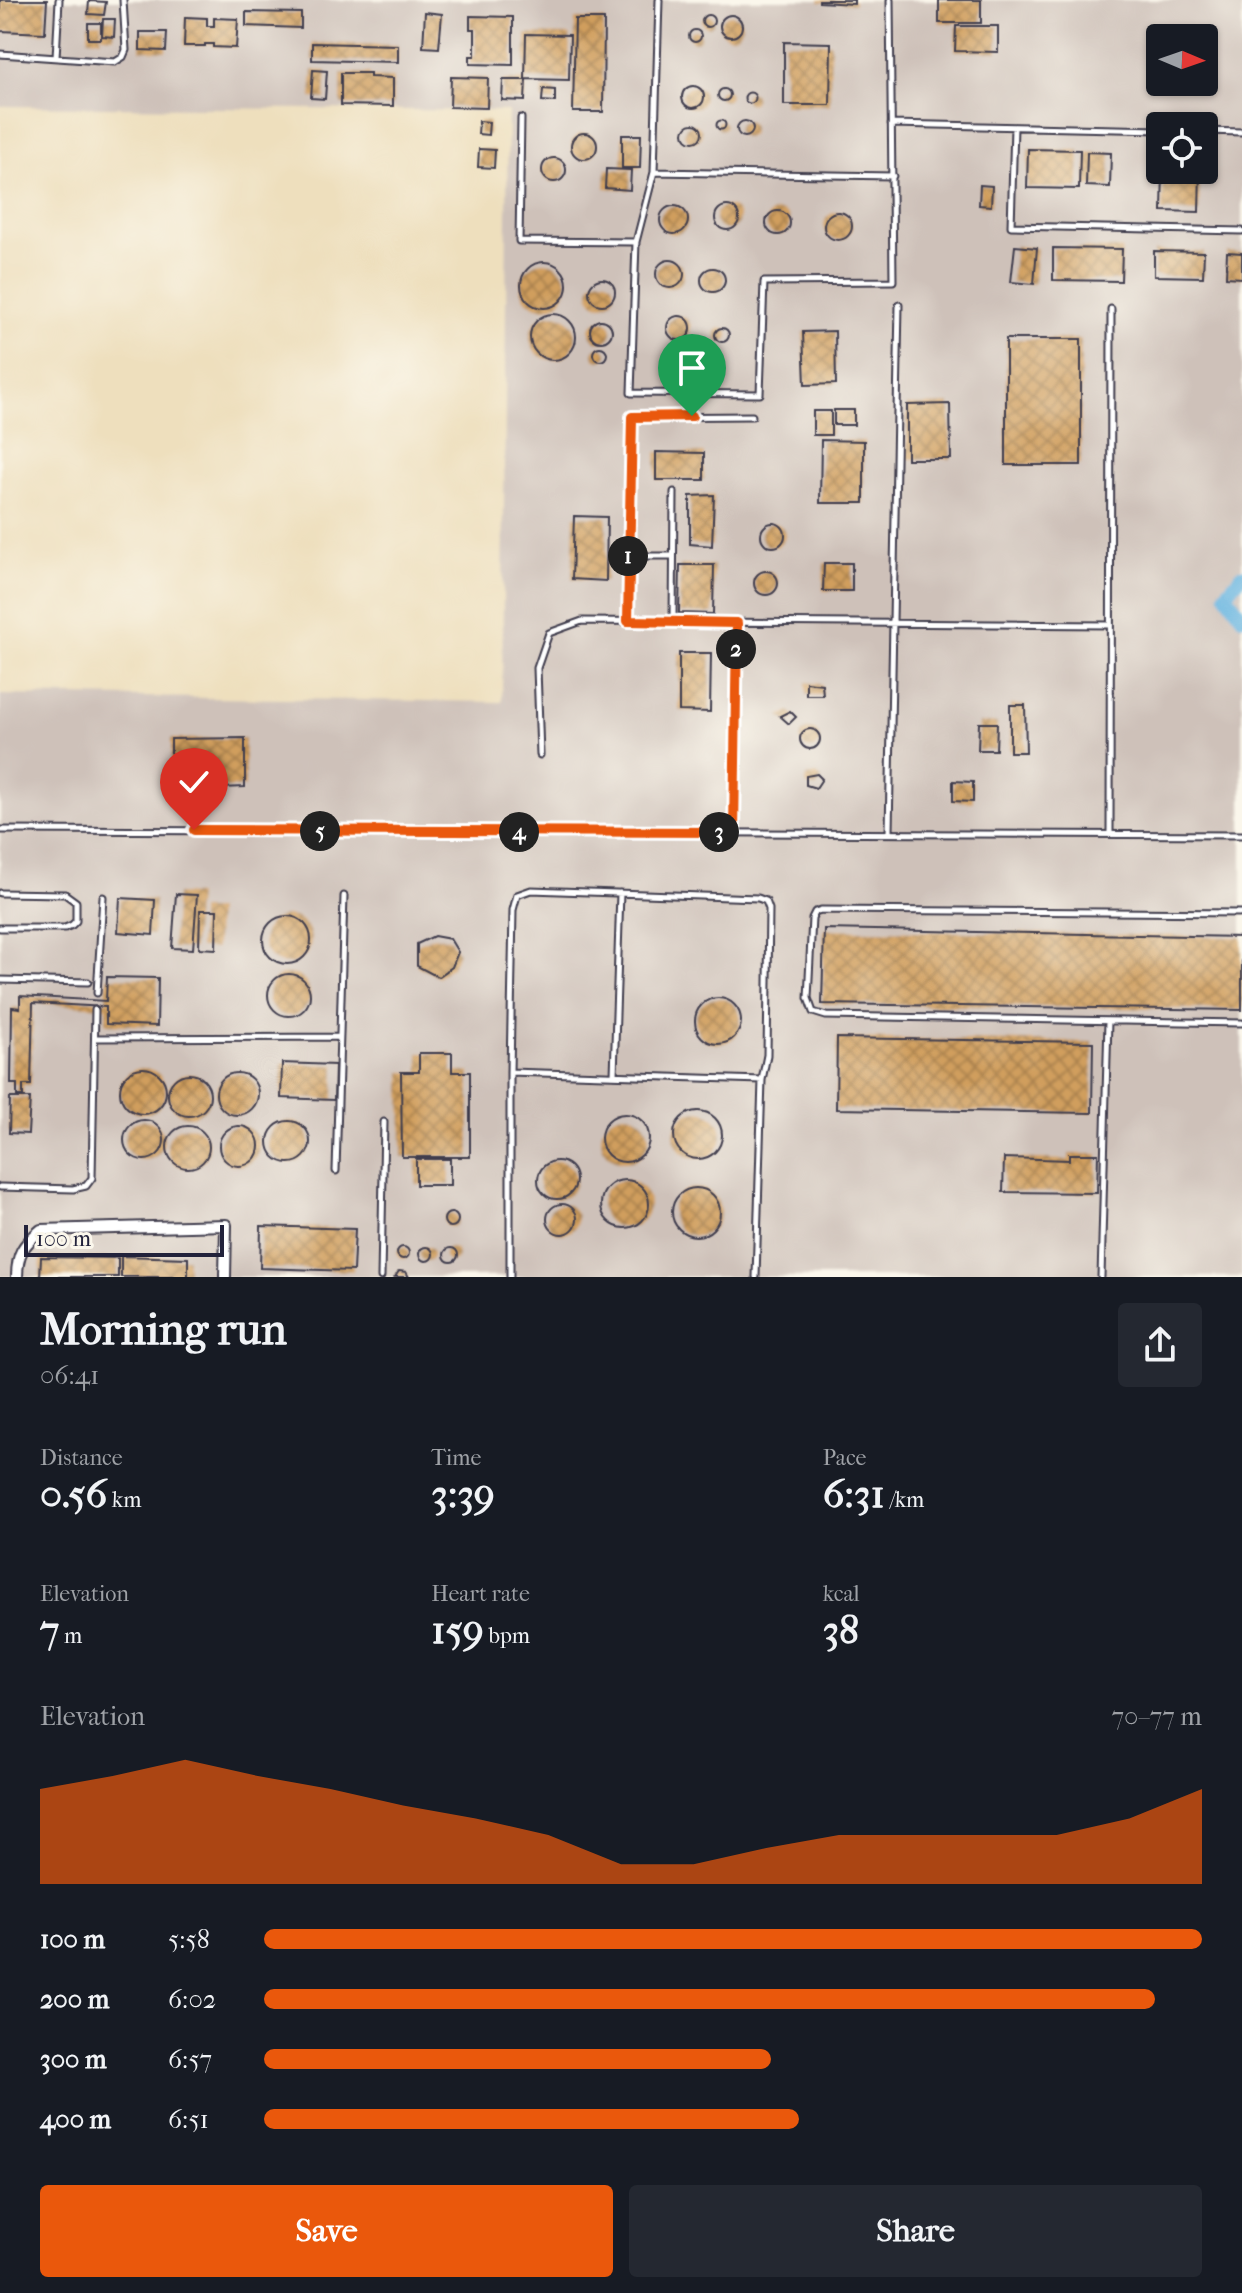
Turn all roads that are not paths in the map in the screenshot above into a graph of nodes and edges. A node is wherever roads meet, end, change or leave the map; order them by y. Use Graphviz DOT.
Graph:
graph roads {
  1 [pos="59,0"];
  2 [pos="123,0"];
  3 [pos="659,0"];
  4 [pos="890,0"];
  5 [pos="0,54"];
  6 [pos="56,58"];
  7 [pos="521,118"];
  8 [pos="891,124"];
  9 [pos="1014,127"];
  10 [pos="1146,130"];
  11 [pos="1218,131"];
  12 [pos="1242,132"];
  13 [pos="654,172"];
  14 [pos="893,176"];
  15 [pos="1242,231"];
  16 [pos="636,242"];
  17 [pos="899,305"];
  18 [pos="1111,309"];
  19 [pos="752,416"];
  20 [pos="674,492"];
  21 [pos="628,556"];
  22 [pos="673,556"];
  23 [pos="628,621"];
  24 [pos="673,621"];
  25 [pos="737,623"];
  26 [pos="893,623"];
  27 [pos="1110,625"];
  28 [pos="540,755"];
  29 [pos="0,830"];
  30 [pos="734,832"];
  31 [pos="889,833"];
  32 [pos="1110,834"];
  33 [pos="1242,835"];
  34 [pos="0,893"];
  35 [pos="620,893"];
  36 [pos="344,896"];
  37 [pos="103,897"];
  38 [pos="1242,913"];
  39 [pos="0,928"];
  40 [pos="0,980"];
  41 [pos="88,982"];
  42 [pos="97,993"];
  43 [pos="95,1010"];
  44 [pos="1108,1021"];
  45 [pos="1242,1023"];
  46 [pos="339,1037"];
  47 [pos="95,1038"];
  48 [pos="510,1072"];
  49 [pos="614,1075"];
  50 [pos="762,1080"];
  51 [pos="384,1122"];
  52 [pos="336,1171"];
  53 [pos="0,1187"];
  54 [pos="17,1277"];
  55 [pos="225,1277"];
  56 [pos="381,1277"];
  57 [pos="510,1277"];
  58 [pos="756,1277"];
  59 [pos="1101,1277"];
  1 -- 6 [label="lane"];
  2 -- 6 [label="lane"];
  3 -- 13 [label="lane"];
  4 -- 8 [label="lane"];
  5 -- 6 [label="lane"];
  7 -- 16 [label="lane"];
  8 -- 9 [label="lane"];
  8 -- 14 [label="lane"];
  9 -- 10 [label="lane"];
  9 -- 15 [label="lane"];
  11 -- 12 [label="lane"];
  13 -- 14 [label="lane"];
  13 -- 16 [label="lane"];
  14 -- 16 [label="lane"];
  17 -- 26 [label="lane"];
  18 -- 27 [label="lane"];
  19 -- 21 [label="lane"];
  20 -- 22 [label="lane"];
  21 -- 22 [label="lane"];
  21 -- 23 [label="lane"];
  22 -- 24 [label="lane"];
  23 -- 24 [label="lane"];
  23 -- 28 [label="lane"];
  24 -- 25 [label="lane"];
  25 -- 26 [label="lane"];
  25 -- 30 [label="lane"];
  26 -- 27 [label="lane"];
  26 -- 31 [label="lane"];
  27 -- 32 [label="lane"];
  29 -- 30 [label="lane"];
  30 -- 31 [label="lane"];
  31 -- 32 [label="lane"];
  32 -- 33 [label="lane"];
  34 -- 39 [label="lane"];
  35 -- 48 [label="lane"];
  35 -- 49 [label="lane"];
  35 -- 50 [label="lane"];
  36 -- 46 [label="lane"];
  37 -- 42 [label="lane"];
  38 -- 44 [label="lane"];
  40 -- 41 [label="lane"];
  43 -- 47 [label="lane"];
  44 -- 45 [label="lane"];
  44 -- 59 [label="lane"];
  46 -- 47 [label="lane"];
  46 -- 52 [label="lane"];
  47 -- 53 [label="lane"];
  48 -- 49 [label="lane"];
  48 -- 57 [label="lane"];
  49 -- 50 [label="lane"];
  50 -- 58 [label="lane"];
  51 -- 56 [label="lane"];
  54 -- 55 [label="street"];
}
